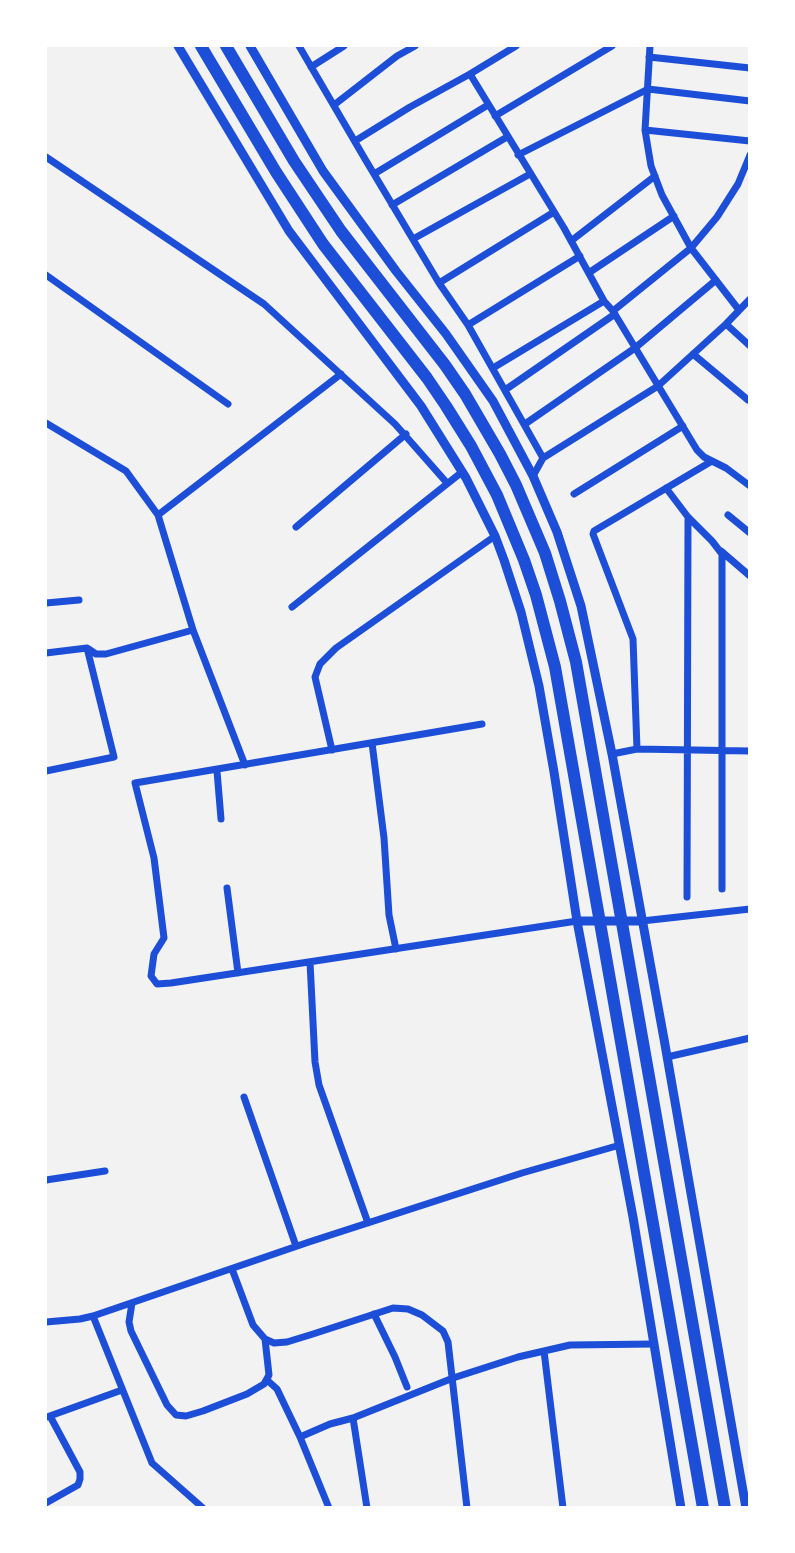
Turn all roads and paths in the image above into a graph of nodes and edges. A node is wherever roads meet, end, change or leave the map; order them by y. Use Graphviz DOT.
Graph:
graph roads {
  1 [pos="178,46"];
  2 [pos="201,46"];
  3 [pos="226,46"];
  4 [pos="250,46"];
  5 [pos="299,46"];
  6 [pos="344,46"];
  7 [pos="415,46"];
  8 [pos="516,46"];
  9 [pos="612,46"];
  10 [pos="650,46"];
  11 [pos="649,57"];
  12 [pos="311,67"];
  13 [pos="750,68"];
  14 [pos="470,75"];
  15 [pos="648,89"];
  16 [pos="750,101"];
  17 [pos="334,105"];
  18 [pos="488,105"];
  19 [pos="495,116"];
  20 [pos="645,130"];
  21 [pos="508,137"];
  22 [pos="750,141"];
  23 [pos="355,142"];
  24 [pos="518,155"];
  25 [pos="750,155"];
  26 [pos="46,157"];
  27 [pos="374,174"];
  28 [pos="530,174"];
  29 [pos="655,176"];
  30 [pos="392,205"];
  31 [pos="554,212"];
  32 [pos="674,216"];
  33 [pos="413,239"];
  34 [pos="571,241"];
  35 [pos="691,248"];
  36 [pos="580,256"];
  37 [pos="590,272"];
  38 [pos="46,275"];
  39 [pos="716,280"];
  40 [pos="439,283"];
  41 [pos="750,299"];
  42 [pos="604,301"];
  43 [pos="739,310"];
  44 [pos="614,312"];
  45 [pos="468,324"];
  46 [pos="726,324"];
  47 [pos="750,346"];
  48 [pos="635,348"];
  49 [pos="693,354"];
  50 [pos="493,368"];
  51 [pos="341,374"];
  52 [pos="658,386"];
  53 [pos="505,390"];
  54 [pos="748,400"];
  55 [pos="228,404"];
  56 [pos="46,423"];
  57 [pos="524,424"];
  58 [pos="683,426"];
  59 [pos="406,434"];
  60 [pos="543,458"];
  61 [pos="712,461"];
  62 [pos="462,472"];
  63 [pos="533,476"];
  64 [pos="748,480"];
  65 [pos="447,483"];
  66 [pos="666,488"];
  67 [pos="574,494"];
  68 [pos="158,515"];
  69 [pos="728,515"];
  70 [pos="688,517"];
  71 [pos="296,527"];
  72 [pos="750,533"];
  73 [pos="495,536"];
  74 [pos="719,549"];
  75 [pos="750,576"];
  76 [pos="79,600"];
  77 [pos="46,603"];
  78 [pos="292,607"];
  79 [pos="193,630"];
  80 [pos="87,648"];
  81 [pos="46,653"];
  82 [pos="482,724"];
  83 [pos="372,743"];
  84 [pos="637,749"];
  85 [pos="332,750"];
  86 [pos="687,750"];
  87 [pos="722,751"];
  88 [pos="750,751"];
  89 [pos="612,754"];
  90 [pos="245,765"];
  91 [pos="46,771"];
  92 [pos="217,771"];
  93 [pos="221,819"];
  94 [pos="227,888"];
  95 [pos="722,889"];
  96 [pos="687,897"];
  97 [pos="750,909"];
  98 [pos="577,921"];
  99 [pos="642,921"];
  100 [pos="396,949"];
  101 [pos="310,962"];
  102 [pos="238,973"];
  103 [pos="750,1038"];
  104 [pos="667,1057"];
  105 [pos="244,1097"];
  106 [pos="620,1145"];
  107 [pos="105,1171"];
  108 [pos="46,1180"];
  109 [pos="368,1223"];
  110 [pos="296,1246"];
  111 [pos="232,1269"];
  112 [pos="132,1303"];
  113 [pos="374,1314"];
  114 [pos="93,1316"];
  115 [pos="46,1322"];
  116 [pos="265,1339"];
  117 [pos="654,1344"];
  118 [pos="544,1351"];
  119 [pos="453,1378"];
  120 [pos="267,1380"];
  121 [pos="407,1387"];
  122 [pos="122,1390"];
  123 [pos="48,1417"];
  124 [pos="353,1418"];
  125 [pos="300,1437"];
  126 [pos="46,1503"];
  127 [pos="203,1507"];
  128 [pos="329,1507"];
  129 [pos="367,1507"];
  130 [pos="467,1507"];
  131 [pos="562,1507"];
  132 [pos="681,1507"];
  133 [pos="703,1507"];
  134 [pos="725,1507"];
  135 [pos="746,1507"];
  1 -- 62 [label="street"];
  2 -- 133 [label="highway"];
  3 -- 134 [label="highway"];
  4 -- 63 [label="street"];
  5 -- 12 [label="street"];
  6 -- 12 [label="street"];
  7 -- 17 [label="street"];
  8 -- 14 [label="street"];
  9 -- 19 [label="street"];
  10 -- 11 [label="street"];
  11 -- 13 [label="street"];
  11 -- 15 [label="street"];
  12 -- 17 [label="street"];
  14 -- 18 [label="street"];
  14 -- 23 [label="street"];
  15 -- 16 [label="street"];
  15 -- 20 [label="street"];
  15 -- 24 [label="street"];
  17 -- 23 [label="street"];
  18 -- 19 [label="street"];
  18 -- 27 [label="street"];
  19 -- 21 [label="street"];
  20 -- 22 [label="street"];
  20 -- 29 [label="street"];
  21 -- 24 [label="street"];
  21 -- 30 [label="street"];
  23 -- 27 [label="street"];
  24 -- 28 [label="street"];
  25 -- 35 [label="street"];
  26 -- 51 [label="street"];
  27 -- 30 [label="street"];
  28 -- 31 [label="street"];
  28 -- 33 [label="street"];
  29 -- 32 [label="street"];
  29 -- 34 [label="street"];
  30 -- 33 [label="street"];
  31 -- 34 [label="street"];
  31 -- 40 [label="street"];
  32 -- 35 [label="street"];
  32 -- 37 [label="street"];
  33 -- 40 [label="street"];
  34 -- 36 [label="street"];
  35 -- 39 [label="street"];
  35 -- 44 [label="street"];
  36 -- 37 [label="street"];
  36 -- 45 [label="street"];
  37 -- 42 [label="street"];
  38 -- 55 [label="street"];
  39 -- 43 [label="street"];
  39 -- 48 [label="street"];
  40 -- 45 [label="street"];
  41 -- 43 [label="street"];
  42 -- 44 [label="street"];
  42 -- 50 [label="street"];
  43 -- 46 [label="street"];
  44 -- 48 [label="street"];
  44 -- 53 [label="street"];
  45 -- 50 [label="street"];
  46 -- 47 [label="street"];
  46 -- 49 [label="street"];
  48 -- 52 [label="street"];
  48 -- 57 [label="street"];
  49 -- 52 [label="street"];
  49 -- 54 [label="street"];
  50 -- 53 [label="street"];
  51 -- 59 [label="street"];
  51 -- 68 [label="street"];
  52 -- 58 [label="street"];
  52 -- 60 [label="street"];
  53 -- 57 [label="street"];
  56 -- 68 [label="street"];
  57 -- 60 [label="street"];
  58 -- 61 [label="street"];
  58 -- 67 [label="street"];
  59 -- 65 [label="street"];
  59 -- 71 [label="street"];
  60 -- 63 [label="street"];
  61 -- 64 [label="street"];
  61 -- 66 [label="street"];
  62 -- 65 [label="street"];
  62 -- 73 [label="street"];
  63 -- 89 [label="street"];
  65 -- 78 [label="street"];
  66 -- 70 [label="street"];
  66 -- 84 [label="street"];
  68 -- 79 [label="street"];
  69 -- 72 [label="street"];
  70 -- 74 [label="street"];
  70 -- 86 [label="street"];
  73 -- 85 [label="street"];
  73 -- 98 [label="street"];
  74 -- 75 [label="street"];
  74 -- 87 [label="street"];
  76 -- 77 [label="street"];
  79 -- 80 [label="street"];
  79 -- 90 [label="street"];
  80 -- 81 [label="street"];
  80 -- 91 [label="street"];
  82 -- 83 [label="street"];
  83 -- 85 [label="street"];
  83 -- 100 [label="street"];
  84 -- 86 [label="street"];
  84 -- 89 [label="street"];
  85 -- 90 [label="street"];
  86 -- 87 [label="street"];
  86 -- 96 [label="street"];
  87 -- 88 [label="street"];
  87 -- 95 [label="street"];
  89 -- 99 [label="street"];
  90 -- 92 [label="street"];
  92 -- 93 [label="street"];
  92 -- 102 [label="street"];
  94 -- 102 [label="street"];
  97 -- 99 [label="street"];
  98 -- 99 [label="street"];
  98 -- 100 [label="street"];
  98 -- 106 [label="street"];
  99 -- 104 [label="street"];
  100 -- 101 [label="street"];
  101 -- 102 [label="street"];
  101 -- 109 [label="street"];
  103 -- 104 [label="street"];
  104 -- 135 [label="street"];
  105 -- 110 [label="street"];
  106 -- 109 [label="street"];
  106 -- 117 [label="street"];
  107 -- 108 [label="street"];
  109 -- 110 [label="street"];
  110 -- 111 [label="street"];
  111 -- 112 [label="street"];
  111 -- 116 [label="street"];
  112 -- 114 [label="street"];
  112 -- 120 [label="street"];
  113 -- 116 [label="street"];
  113 -- 119 [label="street"];
  113 -- 121 [label="street"];
  114 -- 115 [label="street"];
  114 -- 122 [label="street"];
  116 -- 120 [label="street"];
  117 -- 118 [label="street"];
  117 -- 132 [label="street"];
  118 -- 119 [label="street"];
  118 -- 131 [label="street"];
  119 -- 124 [label="street"];
  119 -- 130 [label="street"];
  120 -- 125 [label="street"];
  122 -- 123 [label="street"];
  122 -- 127 [label="street"];
  123 -- 126 [label="street"];
  124 -- 125 [label="street"];
  124 -- 129 [label="street"];
  125 -- 128 [label="street"];
}
